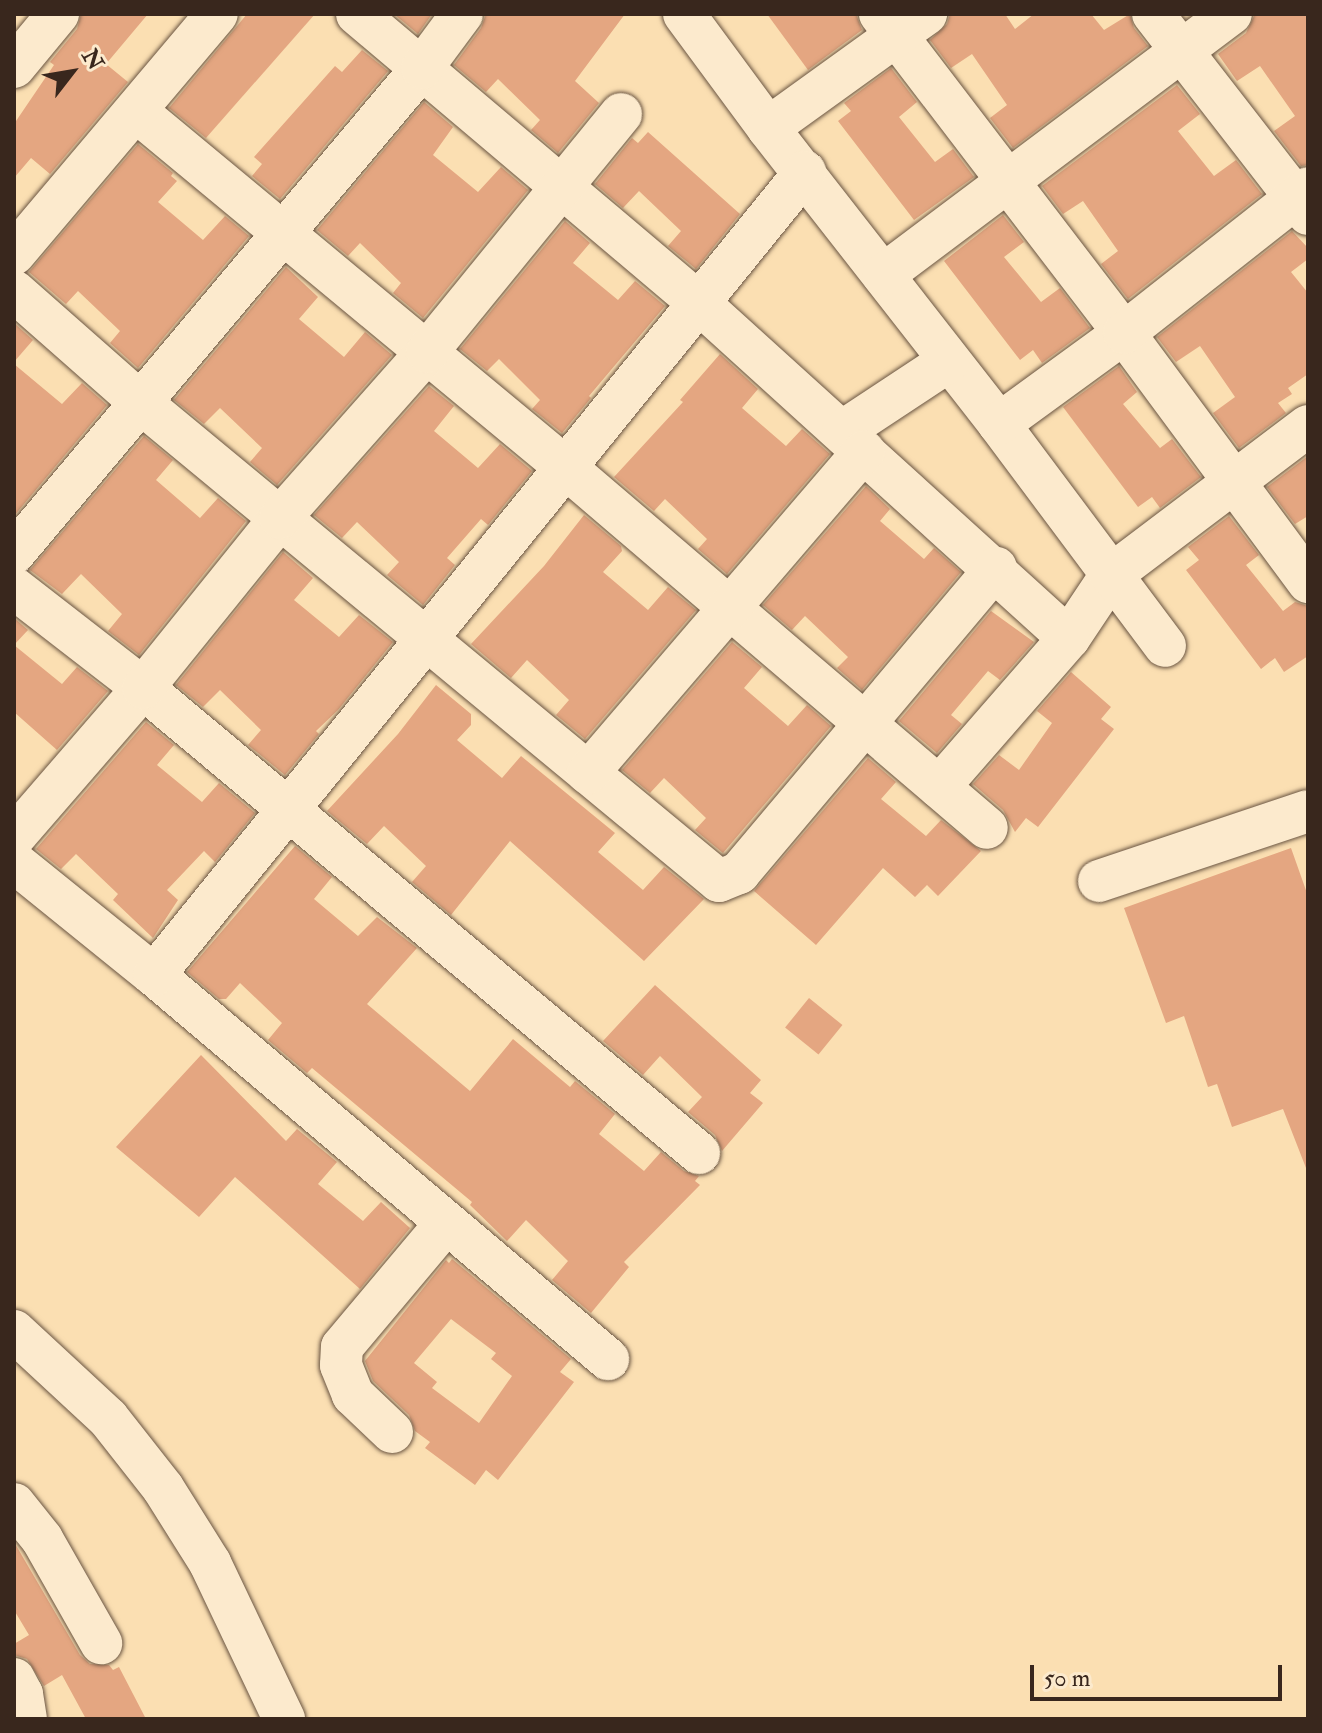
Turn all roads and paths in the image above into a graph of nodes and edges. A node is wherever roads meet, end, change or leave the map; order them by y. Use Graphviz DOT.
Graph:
graph roads {
  1 [pos="58,14"];
  2 [pos="217,14"];
  3 [pos="357,14"];
  4 [pos="462,14"];
  5 [pos="684,14"];
  6 [pos="1153,14"];
  7 [pos="1231,14"];
  8 [pos="901,21"];
  9 [pos="1181,51"];
  10 [pos="14,67"];
  11 [pos="422,68"];
  12 [pos="137,112"];
  13 [pos="621,114"];
  14 [pos="768,128"];
  15 [pos="805,172"];
  16 [pos="1009,180"];
  17 [pos="561,187"];
  18 [pos="1304,200"];
  19 [pos="285,232"];
  20 [pos="14,254"];
  21 [pos="883,275"];
  22 [pos="14,291"];
  23 [pos="699,303"];
  24 [pos="1124,333"];
  25 [pos="427,352"];
  26 [pos="949,361"];
  27 [pos="141,403"];
  28 [pos="999,424"];
  29 [pos="1308,426"];
  30 [pos="853,441"];
  31 [pos="565,467"];
  32 [pos="1233,483"];
  33 [pos="280,518"];
  34 [pos="14,553"];
  35 [pos="996,568"];
  36 [pos="1111,575"];
  37 [pos="1308,582"];
  38 [pos="14,588"];
  39 [pos="731,609"];
  40 [pos="1069,638"];
  41 [pos="426,639"];
  42 [pos="1165,646"];
  43 [pos="143,688"];
  44 [pos="866,725"];
  45 [pos="588,773"];
  46 [pos="939,787"];
  47 [pos="288,809"];
  48 [pos="1307,816"];
  49 [pos="987,828"];
  50 [pos="14,837"];
  51 [pos="14,862"];
  52 [pos="1099,881"];
  53 [pos="154,975"];
  54 [pos="699,1153"];
  55 [pos="446,1223"];
  56 [pos="14,1331"];
  57 [pos="608,1359"];
  58 [pos="392,1432"];
  59 [pos="14,1504"];
  60 [pos="101,1643"];
  61 [pos="14,1679"];
  62 [pos="26,1719"];
  63 [pos="284,1719"];
  1 -- 10 [label="street"];
  2 -- 12 [label="street"];
  3 -- 11 [label="street"];
  4 -- 11 [label="street"];
  5 -- 14 [label="street"];
  6 -- 9 [label="street"];
  7 -- 9 [label="street"];
  8 -- 14 [label="street"];
  8 -- 16 [label="street"];
  9 -- 16 [label="street"];
  9 -- 18 [label="street"];
  11 -- 17 [label="street"];
  11 -- 19 [label="street"];
  12 -- 19 [label="street"];
  12 -- 20 [label="street"];
  13 -- 17 [label="street"];
  14 -- 15 [label="street"];
  15 -- 21 [label="street"];
  15 -- 23 [label="street"];
  16 -- 21 [label="street"];
  16 -- 24 [label="street"];
  17 -- 23 [label="street"];
  17 -- 25 [label="street"];
  18 -- 24 [label="street"];
  19 -- 25 [label="street"];
  19 -- 27 [label="street"];
  21 -- 26 [label="street"];
  22 -- 27 [label="street"];
  23 -- 30 [label="street"];
  23 -- 31 [label="street"];
  24 -- 28 [label="street"];
  24 -- 32 [label="street"];
  25 -- 31 [label="street"];
  25 -- 33 [label="street"];
  26 -- 28 [label="street"];
  26 -- 30 [label="street"];
  27 -- 33 [label="street"];
  27 -- 34 [label="street"];
  28 -- 36 [label="street"];
  29 -- 32 [label="street"];
  30 -- 35 [label="street"];
  30 -- 39 [label="street"];
  31 -- 39 [label="street"];
  31 -- 41 [label="street"];
  32 -- 36 [label="street"];
  32 -- 37 [label="street"];
  33 -- 41 [label="street"];
  33 -- 43 [label="street"];
  35 -- 40 [label="street"];
  35 -- 44 [label="street"];
  36 -- 40 [label="street"];
  36 -- 42 [label="street"];
  38 -- 43 [label="street"];
  39 -- 44 [label="street"];
  39 -- 45 [label="street"];
  40 -- 46 [label="street"];
  41 -- 45 [label="street"];
  41 -- 47 [label="street"];
  43 -- 47 [label="street"];
  43 -- 50 [label="street"];
  44 -- 45 [label="street"];
  44 -- 46 [label="street"];
  46 -- 49 [label="street"];
  47 -- 53 [label="street"];
  47 -- 54 [label="street"];
  48 -- 52 [label="street"];
  51 -- 53 [label="street"];
  53 -- 55 [label="street"];
  55 -- 57 [label="street"];
  55 -- 58 [label="street"];
  56 -- 63 [label="street"];
  59 -- 60 [label="street"];
  61 -- 62 [label="street"];
}
